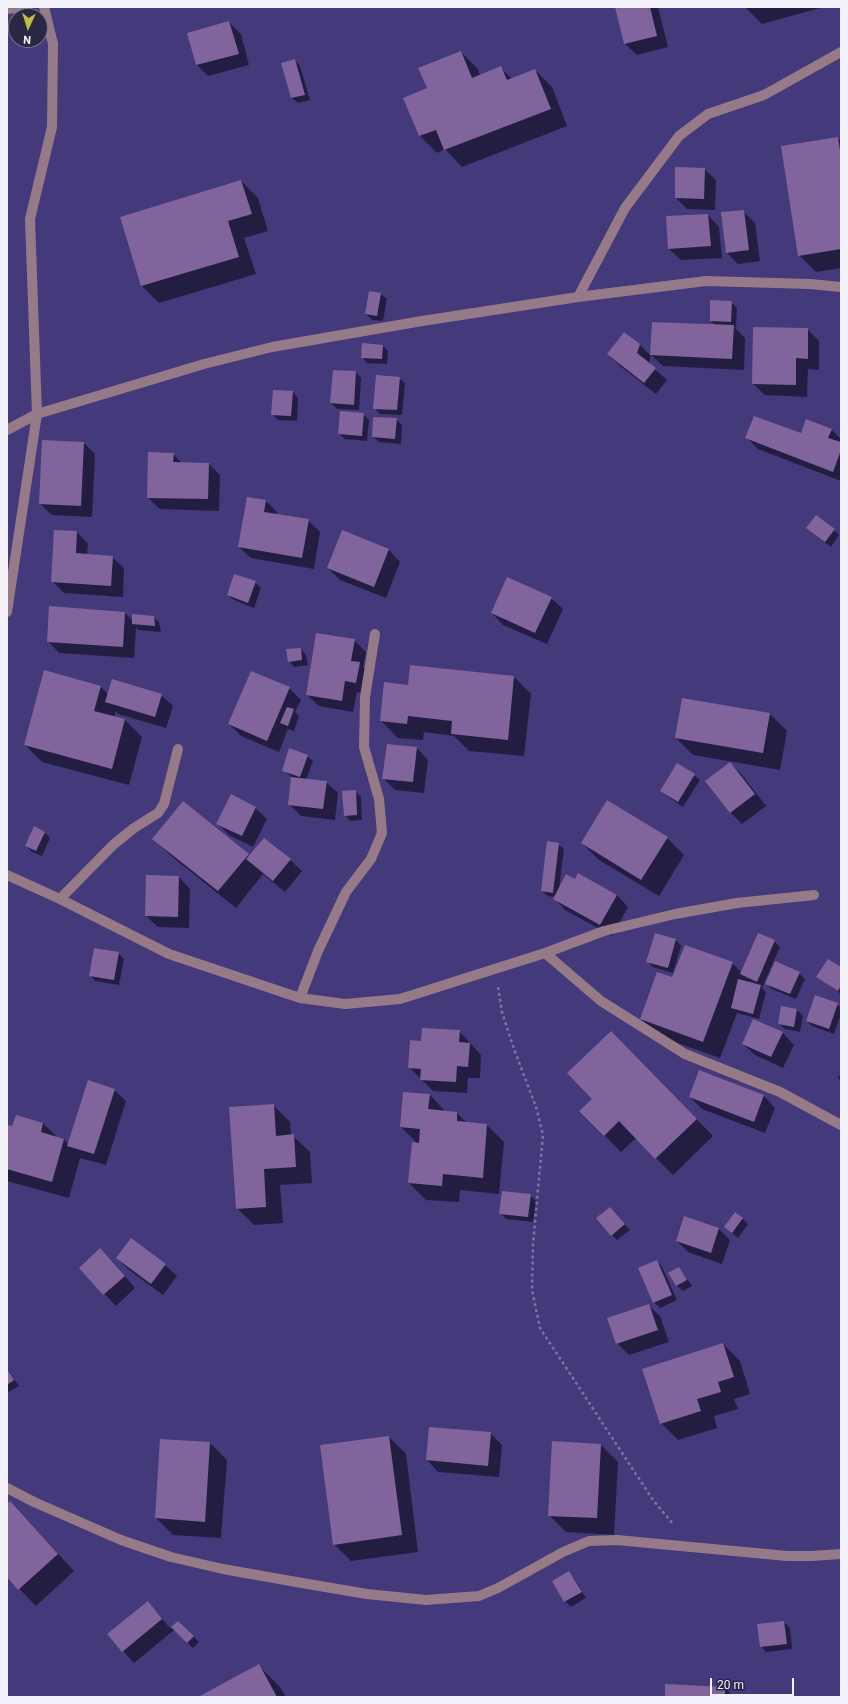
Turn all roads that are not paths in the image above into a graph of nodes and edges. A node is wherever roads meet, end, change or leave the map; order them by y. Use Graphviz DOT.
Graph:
graph roads {
  1 [pos="27,7"];
  2 [pos="44,7"];
  3 [pos="7,9"];
  4 [pos="841,52"];
  5 [pos="841,287"];
  6 [pos="578,297"];
  7 [pos="37,414"];
  8 [pos="7,430"];
  9 [pos="7,612"];
  10 [pos="375,634"];
  11 [pos="178,750"];
  12 [pos="7,875"];
  13 [pos="814,895"];
  14 [pos="60,899"];
  15 [pos="545,953"];
  16 [pos="300,998"];
  17 [pos="841,1125"];
  18 [pos="7,1488"];
  19 [pos="841,1554"];
  1 -- 3 [label="street"];
  2 -- 7 [label="street"];
  4 -- 6 [label="street"];
  5 -- 6 [label="street"];
  6 -- 7 [label="street"];
  7 -- 8 [label="street"];
  7 -- 9 [label="street"];
  10 -- 16 [label="street"];
  11 -- 14 [label="street"];
  12 -- 14 [label="street"];
  13 -- 15 [label="street"];
  14 -- 16 [label="street"];
  15 -- 16 [label="street"];
  15 -- 17 [label="street"];
  18 -- 19 [label="street"];
}
